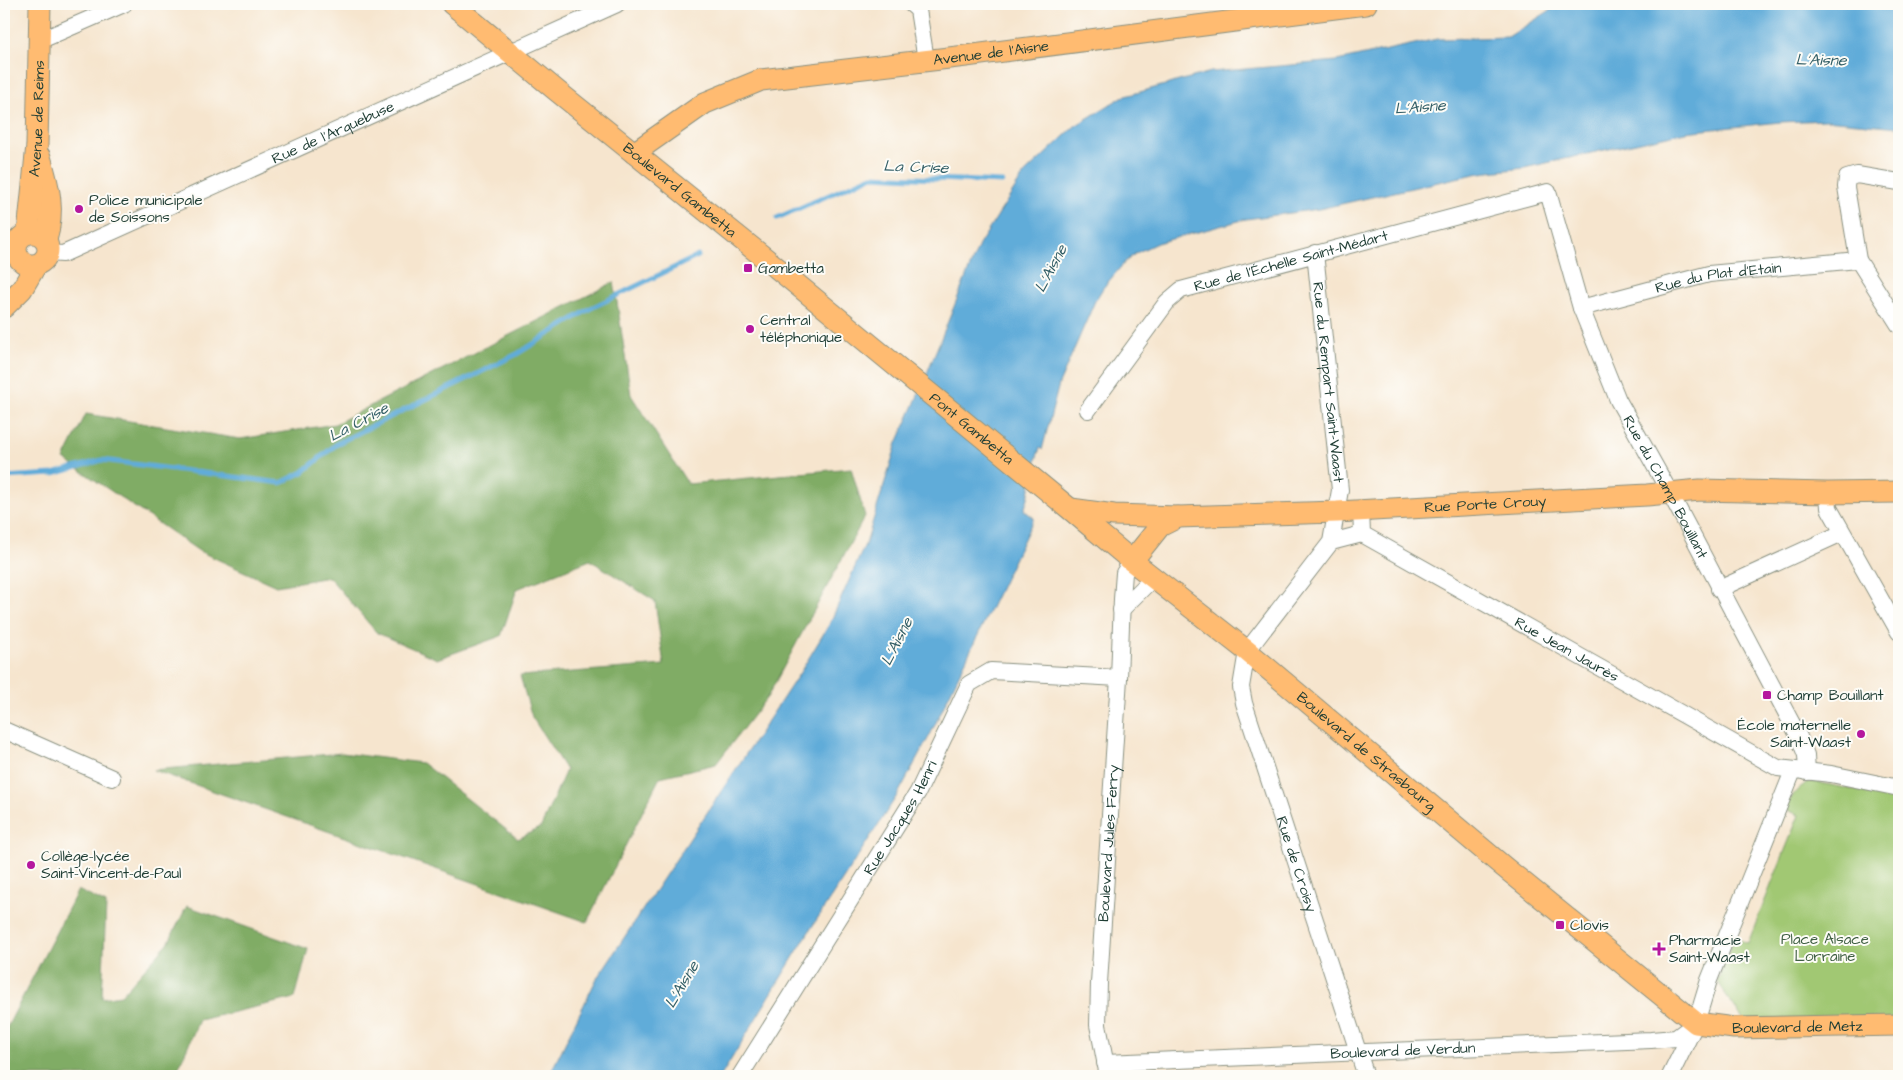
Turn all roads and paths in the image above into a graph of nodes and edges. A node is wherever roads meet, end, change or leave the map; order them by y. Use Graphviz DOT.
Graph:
graph roads {
  1 [pos="40,4"];
  2 [pos="124,4"];
  3 [pos="452,4"];
  4 [pos="617,4"];
  5 [pos="911,4"];
  6 [pos="1366,4"];
  7 [pos="39,41"];
  8 [pos="511,52"];
  9 [pos="926,60"];
  10 [pos="634,153"];
  11 [pos="1899,182"];
  12 [pos="1548,192"];
  13 [pos="36,251"];
  14 [pos="1315,253"];
  15 [pos="1858,260"];
  16 [pos="7,303"];
  17 [pos="1581,308"];
  18 [pos="1899,326"];
  19 [pos="908,376"];
  20 [pos="1088,410"];
  21 [pos="1036,481"];
  22 [pos="1899,492"];
  23 [pos="1670,493"];
  24 [pos="1828,493"];
  25 [pos="1070,509"];
  26 [pos="1361,510"];
  27 [pos="1337,512"];
  28 [pos="1178,517"];
  29 [pos="1842,533"];
  30 [pos="1362,534"];
  31 [pos="1331,542"];
  32 [pos="1132,562"];
  33 [pos="1153,578"];
  34 [pos="1719,589"];
  35 [pos="1122,610"];
  36 [pos="1899,632"];
  37 [pos="1247,651"];
  38 [pos="1119,678"];
  39 [pos="4,730"];
  40 [pos="1800,772"];
  41 [pos="112,778"];
  42 [pos="1899,788"];
  43 [pos="1696,1023"];
  44 [pos="1899,1025"];
  45 [pos="1358,1052"];
  46 [pos="1107,1070"];
  47 [pos="740,1076"];
  48 [pos="1366,1076"];
  49 [pos="1670,1076"];
  1 -- 7 [label="main road, Avenue de Reims"];
  2 -- 7 [label="street"];
  3 -- 8 [label="main road, Boulevard Gambetta"];
  4 -- 8 [label="street, Rue de l'Arquebuse"];
  5 -- 9 [label="street"];
  6 -- 9 [label="main road, Avenue de l'Aisne"];
  7 -- 13 [label="main road, Avenue de Reims"];
  8 -- 10 [label="main road, Boulevard Gambetta"];
  8 -- 13 [label="street, Rue de l'Arquebuse"];
  9 -- 10 [label="main road, Avenue de l'Aisne"];
  10 -- 19 [label="main road, Boulevard Gambetta"];
  11 -- 15 [label="street"];
  12 -- 14 [label="street, Rue de l'Échelle Saint-Médart"];
  12 -- 17 [label="street, Rue du Champ Bouillant"];
  13 -- 16 [label="main road"];
  14 -- 20 [label="street, Rue de l'Échelle Saint-Médart"];
  14 -- 27 [label="street, Rue du Rempart Saint-Waast"];
  15 -- 17 [label="street, Rue du Plat d'Etain"];
  15 -- 18 [label="street"];
  17 -- 23 [label="street, Rue du Champ Bouillant"];
  19 -- 21 [label="main road, Pont Gambetta"];
  21 -- 25 [label="main road, Boulevard de Strasbourg"];
  22 -- 24 [label="main road, Rue Porte Crouy"];
  23 -- 24 [label="main road, Rue Porte Crouy"];
  23 -- 26 [label="main road, Rue Porte Crouy"];
  23 -- 34 [label="street, Rue du Champ Bouillant"];
  24 -- 29 [label="street"];
  25 -- 28 [label="main road, Rue Porte Crouy"];
  25 -- 32 [label="main road, Boulevard de Strasbourg"];
  26 -- 27 [label="main road, Rue Porte Crouy"];
  26 -- 30 [label="street"];
  27 -- 28 [label="main road, Rue Porte Crouy"];
  27 -- 31 [label="street, Rue du Rempart Saint-Waast"];
  28 -- 32 [label="main road"];
  29 -- 34 [label="street"];
  29 -- 36 [label="street"];
  30 -- 31 [label="street"];
  30 -- 40 [label="street, Rue Jean Jaurès"];
  31 -- 37 [label="street"];
  32 -- 33 [label="main road, Boulevard de Strasbourg"];
  32 -- 35 [label="street, Boulevard Jules Ferry"];
  33 -- 35 [label="street"];
  33 -- 37 [label="main road, Boulevard de Strasbourg"];
  34 -- 40 [label="street, Rue du Champ Bouillant"];
  35 -- 38 [label="street, Boulevard Jules Ferry"];
  37 -- 43 [label="main road, Boulevard de Strasbourg"];
  37 -- 45 [label="street, Rue de Croisy"];
  38 -- 46 [label="street, Boulevard Jules Ferry"];
  38 -- 47 [label="street, Rue Jacques Henri"];
  39 -- 41 [label="street"];
  40 -- 42 [label="street, Rue Jean Jaurès"];
  40 -- 43 [label="street"];
  43 -- 44 [label="main road, Boulevard de Metz"];
  43 -- 45 [label="street, Boulevard de Verdun"];
  43 -- 49 [label="street"];
  45 -- 46 [label="street, Boulevard de Verdun"];
  45 -- 48 [label="street, Rue de Croisy"];
}
